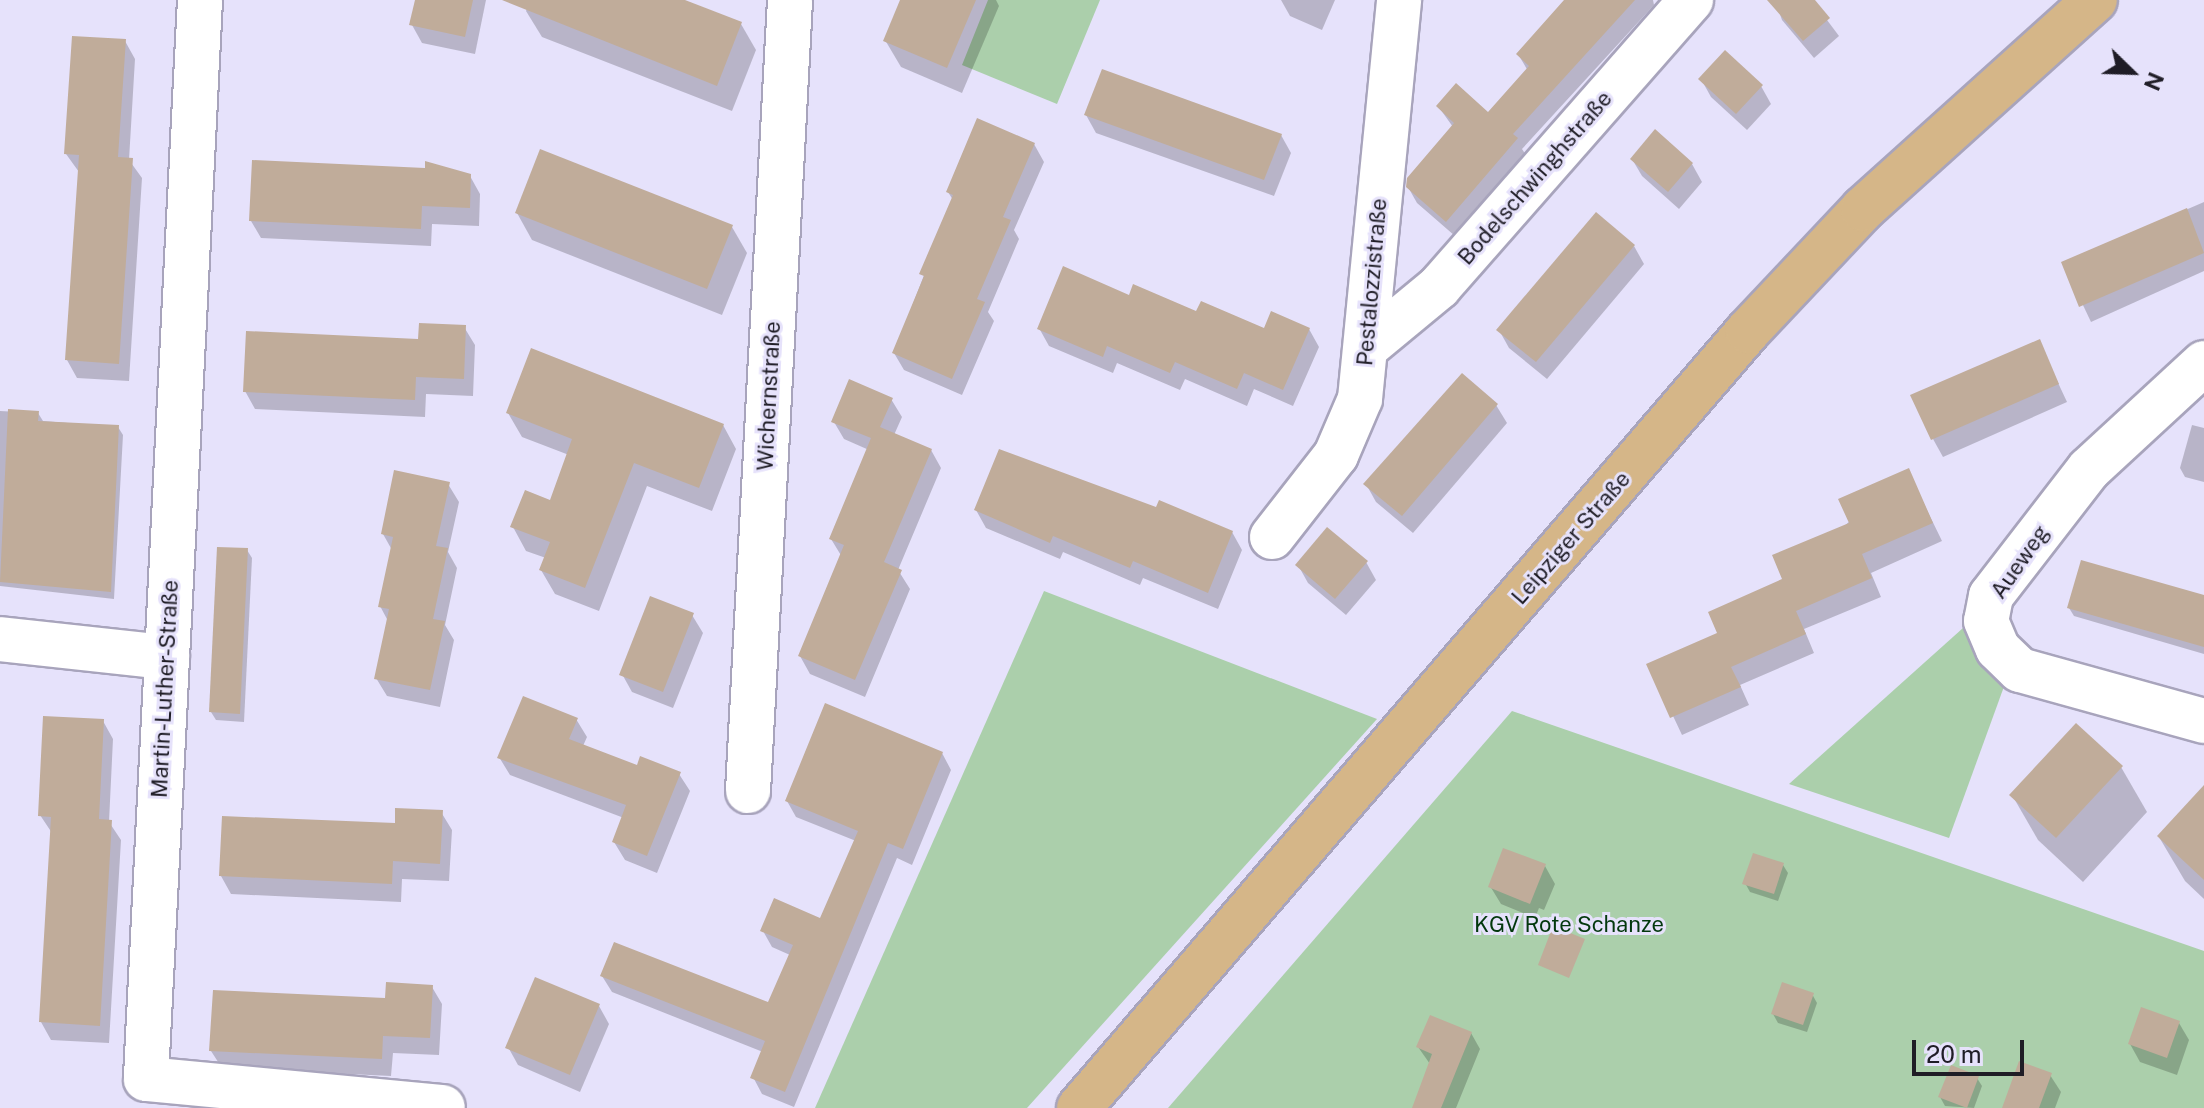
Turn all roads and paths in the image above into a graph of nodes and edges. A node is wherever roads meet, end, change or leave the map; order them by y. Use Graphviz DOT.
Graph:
graph roads {
  1 [pos="195,0"];
  2 [pos="790,0"];
  3 [pos="1399,0"];
  4 [pos="1691,0"];
  5 [pos="2095,0"];
  6 [pos="1369,345"];
  7 [pos="2204,363"];
  8 [pos="1272,537"];
  9 [pos="0,639"];
  10 [pos="167,657"];
  11 [pos="2204,721"];
  12 [pos="748,791"];
  13 [pos="443,1107"];
  14 [pos="1079,1108"];
  1 -- 10 [label="street, Martin-Luther-Straße"];
  2 -- 12 [label="street, Wichernstraße"];
  3 -- 6 [label="street, Pestalozzistraße"];
  4 -- 6 [label="street, Bodelschwinghstraße"];
  5 -- 14 [label="main road, Leipziger Straße"];
  6 -- 8 [label="street, Pestalozzistraße"];
  7 -- 11 [label="street, Aueweg"];
  9 -- 10 [label="street"];
  10 -- 13 [label="street, Martin-Luther-Straße"];
}
